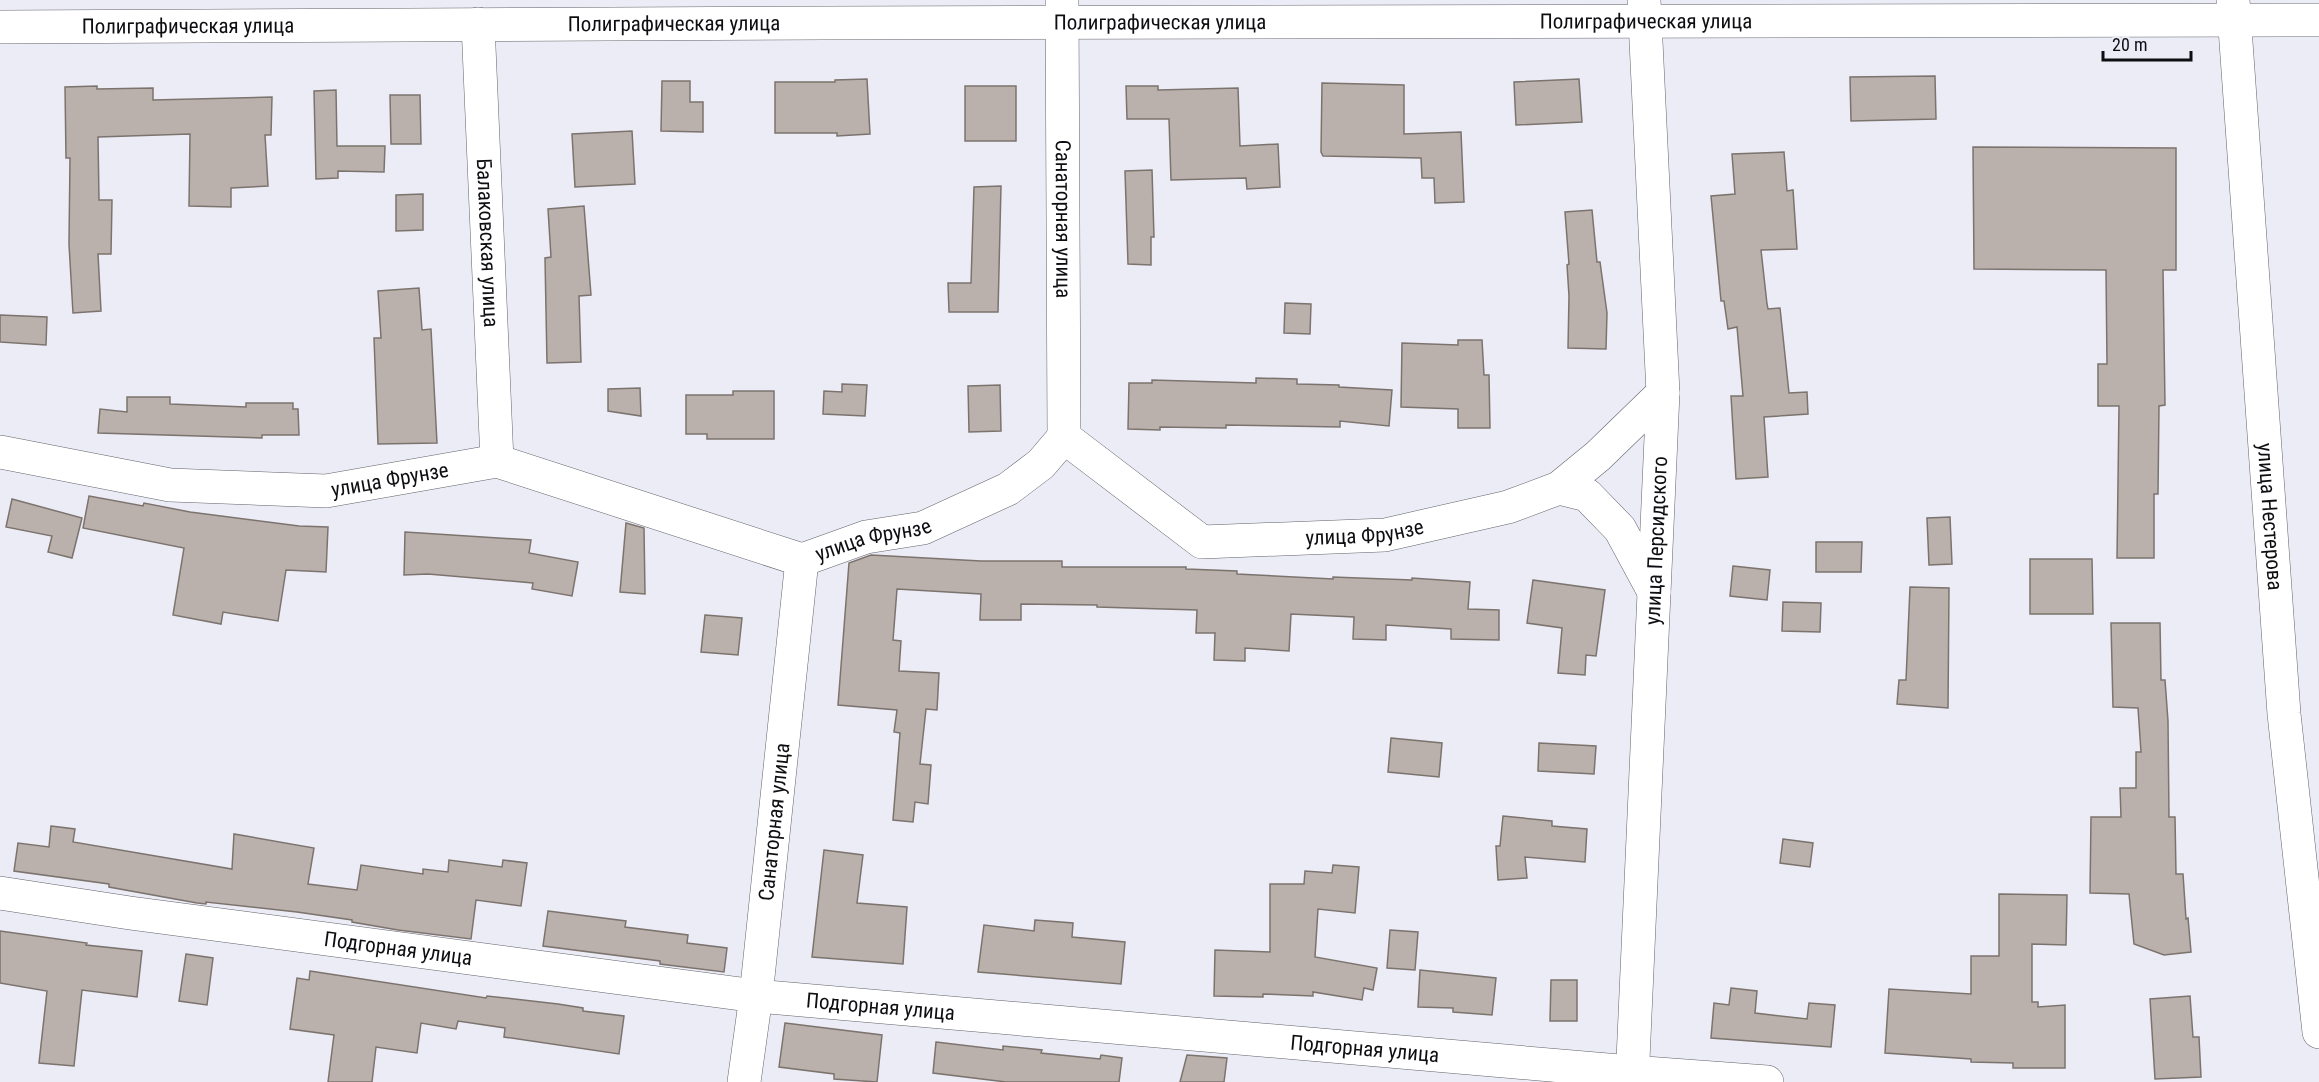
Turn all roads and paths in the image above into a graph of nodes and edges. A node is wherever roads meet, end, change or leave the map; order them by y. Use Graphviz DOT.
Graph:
graph roads {
  1 [pos="2233,10"];
  2 [pos="1063,11"];
  3 [pos="1644,11"];
  4 [pos="2319,20"];
  5 [pos="478,24"];
  6 [pos="0,27"];
  7 [pos="1663,393"];
  8 [pos="1064,437"];
  9 [pos="0,452"];
  10 [pos="497,461"];
  11 [pos="1559,488"];
  12 [pos="802,560"];
  13 [pos="1654,592"];
  14 [pos="0,893"];
  15 [pos="756,996"];
  16 [pos="2319,1032"];
  17 [pos="1631,1077"];
  18 [pos="744,1082"];
  19 [pos="1767,1082"];
  1 -- 3 [label="street, Полиграфическая улица"];
  1 -- 4 [label="street, Полиграфическая улица"];
  1 -- 16 [label="street, улица Нестерова"];
  2 -- 3 [label="street, Полиграфическая улица"];
  2 -- 5 [label="street, Полиграфическая улица"];
  2 -- 8 [label="street, Санаторная улица"];
  3 -- 7 [label="street, улица Персидского"];
  5 -- 6 [label="street, Полиграфическая улица"];
  5 -- 10 [label="street, Балаковская улица"];
  7 -- 11 [label="street, улица Фрунзе"];
  7 -- 13 [label="street, улица Персидского"];
  8 -- 11 [label="street, улица Фрунзе"];
  8 -- 12 [label="street, улица Фрунзе"];
  9 -- 10 [label="street, улица Фрунзе"];
  10 -- 12 [label="street, улица Фрунзе"];
  11 -- 13 [label="street"];
  12 -- 15 [label="street, Санаторная улица"];
  13 -- 17 [label="street, улица Персидского"];
  14 -- 15 [label="street, Подгорная улица"];
  15 -- 17 [label="street, Подгорная улица"];
  15 -- 18 [label="street, Санаторная улица"];
  17 -- 19 [label="street, Подгорная улица"];
}
